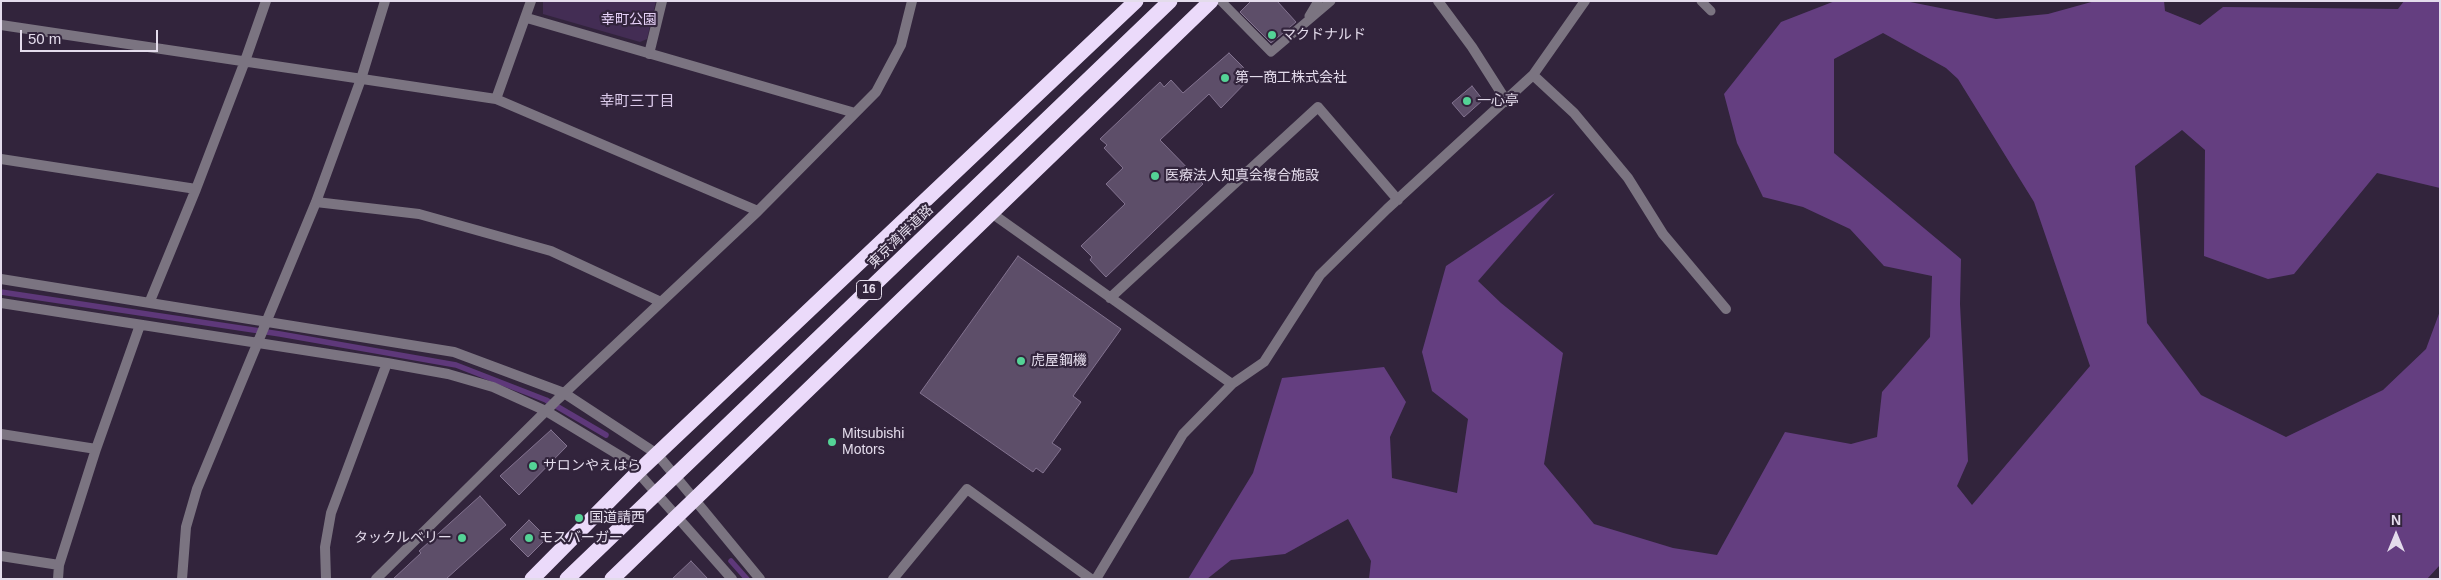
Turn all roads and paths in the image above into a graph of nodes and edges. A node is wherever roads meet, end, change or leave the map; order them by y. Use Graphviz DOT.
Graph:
graph roads {
  1 [pos="266,1"];
  2 [pos="385,1"];
  3 [pos="531,1"];
  4 [pos="662,1"];
  5 [pos="912,1"];
  6 [pos="1127,1"];
  7 [pos="1136,1"];
  8 [pos="1170,1"];
  9 [pos="1211,1"];
  10 [pos="1221,1"];
  11 [pos="1318,1"];
  12 [pos="1331,1"];
  13 [pos="1438,1"];
  14 [pos="1585,1"];
  15 [pos="1700,1"];
  16 [pos="1711,11"];
  17 [pos="526,18"];
  18 [pos="1305,21"];
  19 [pos="1,24"];
  20 [pos="649,54"];
  21 [pos="245,61"];
  22 [pos="1533,76"];
  23 [pos="361,79"];
  24 [pos="496,99"];
  25 [pos="1507,102"];
  26 [pos="855,113"];
  27 [pos="1,159"];
  28 [pos="196,189"];
  29 [pos="1398,200"];
  30 [pos="316,202"];
  31 [pos="758,211"];
  32 [pos="990,212"];
  33 [pos="1,279"];
  34 [pos="1110,298"];
  35 [pos="150,301"];
  36 [pos="661,302"];
  37 [pos="1,303"];
  38 [pos="1726,310"];
  39 [pos="267,323"];
  40 [pos="140,325"];
  41 [pos="260,340"];
  42 [pos="387,362"];
  43 [pos="1232,384"];
  44 [pos="561,396"];
  45 [pos="548,409"];
  46 [pos="1,434"];
  47 [pos="96,449"];
  48 [pos="657,454"];
  49 [pos="638,472"];
  50 [pos="692,499"];
  51 [pos="676,515"];
  52 [pos="1,556"];
  53 [pos="60,565"];
  54 [pos="58,579"];
  55 [pos="182,579"];
  56 [pos="326,579"];
  57 [pos="376,579"];
  58 [pos="532,579"];
  59 [pos="567,579"];
  60 [pos="612,579"];
  61 [pos="732,579"];
  62 [pos="760,579"];
  63 [pos="893,579"];
  64 [pos="1091,579"];
  65 [pos="1096,579"];
  1 -- 21 [label="street"];
  2 -- 23 [label="street"];
  3 -- 17 [label="street"];
  4 -- 20 [label="street"];
  5 -- 26 [label="street"];
  6 -- 48 [label="highway, 16"];
  7 -- 48 [label="highway, 16"];
  8 -- 59 [label="highway, 東京湾岸道路 / 16, bridge"];
  9 -- 32 [label="highway, 16"];
  10 -- 18 [label="lane"];
  11 -- 18 [label="lane"];
  12 -- 18 [label="lane"];
  13 -- 25 [label="street"];
  14 -- 22 [label="street"];
  15 -- 16 [label="lane"];
  17 -- 20 [label="street"];
  17 -- 24 [label="street"];
  19 -- 21 [label="street"];
  20 -- 26 [label="street"];
  21 -- 23 [label="street"];
  21 -- 28 [label="street"];
  22 -- 25 [label="street"];
  22 -- 38 [label="street"];
  23 -- 24 [label="street"];
  23 -- 30 [label="street"];
  24 -- 31 [label="street"];
  25 -- 29 [label="street"];
  26 -- 31 [label="street"];
  27 -- 28 [label="street"];
  28 -- 35 [label="street"];
  29 -- 34 [label="street"];
  29 -- 43 [label="street"];
  30 -- 36 [label="street"];
  30 -- 39 [label="street"];
  31 -- 36 [label="street"];
  32 -- 34 [label="street"];
  32 -- 50 [label="highway, 16"];
  33 -- 35 [label="street"];
  34 -- 43 [label="street"];
  35 -- 39 [label="street"];
  36 -- 44 [label="street"];
  37 -- 40 [label="street"];
  39 -- 41 [label="street"];
  39 -- 44 [label="street"];
  40 -- 41 [label="street"];
  40 -- 47 [label="street"];
  41 -- 42 [label="street"];
  41 -- 55 [label="street"];
  42 -- 45 [label="street"];
  42 -- 56 [label="street"];
  43 -- 65 [label="street"];
  44 -- 45 [label="street"];
  44 -- 48 [label="street"];
  45 -- 49 [label="street"];
  45 -- 57 [label="street"];
  46 -- 47 [label="street"];
  47 -- 53 [label="street"];
  48 -- 49 [label="highway, 16"];
  48 -- 50 [label="street"];
  49 -- 51 [label="street"];
  49 -- 58 [label="highway, 16"];
  50 -- 51 [label="highway, 16"];
  50 -- 62 [label="street"];
  51 -- 60 [label="highway, 16"];
  51 -- 61 [label="street"];
  52 -- 53 [label="street"];
  53 -- 54 [label="street"];
  63 -- 64 [label="street"];
}
